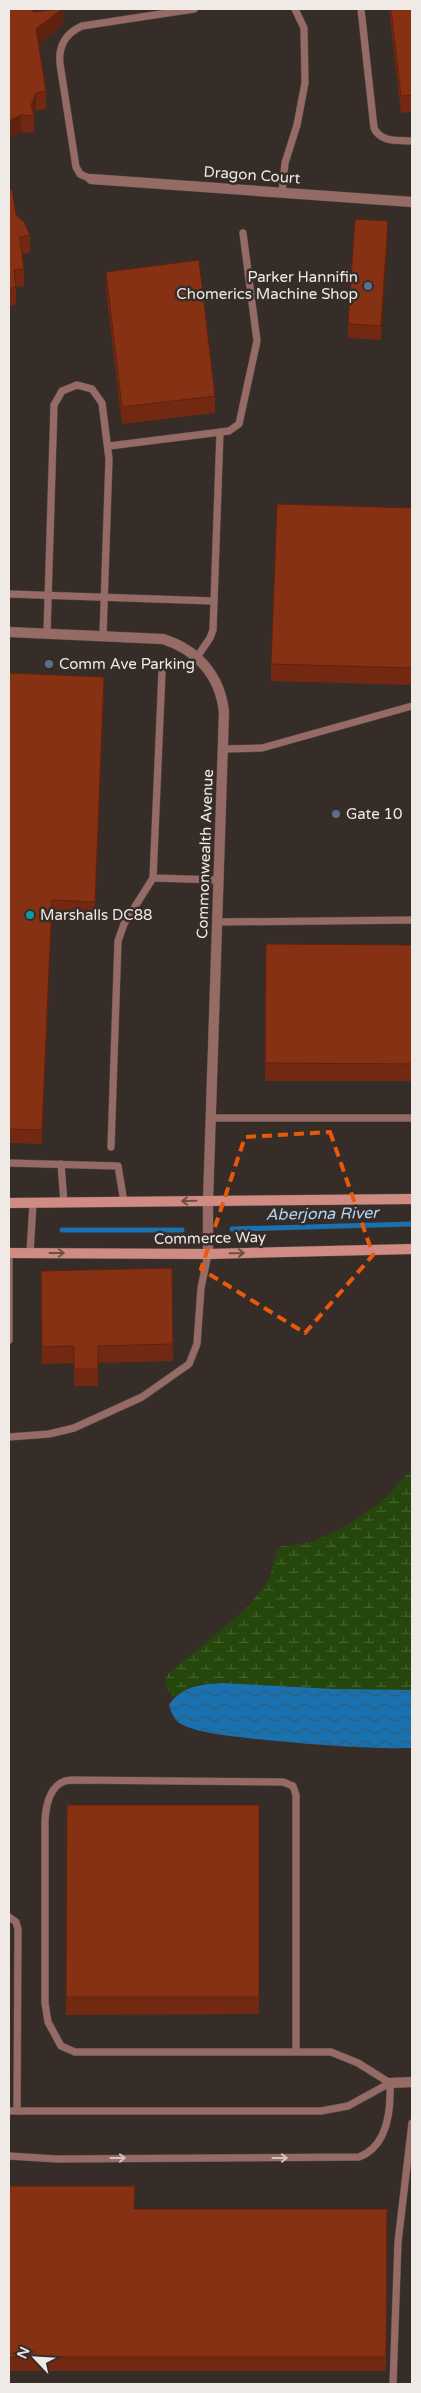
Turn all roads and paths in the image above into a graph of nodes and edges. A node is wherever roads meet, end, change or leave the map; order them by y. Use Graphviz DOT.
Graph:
graph roads {
  1 [pos="194,9"];
  2 [pos="295,9"];
  3 [pos="361,9"];
  4 [pos="412,141"];
  5 [pos="91,179"];
  6 [pos="282,192"];
  7 [pos="412,202"];
  8 [pos="243,233"];
  9 [pos="220,432"];
  10 [pos="109,446"];
  11 [pos="9,594"];
  12 [pos="48,595"];
  13 [pos="104,597"];
  14 [pos="214,601"];
  15 [pos="9,632"];
  16 [pos="47,633"];
  17 [pos="103,635"];
  18 [pos="197,657"];
  19 [pos="162,672"];
  20 [pos="412,706"];
  21 [pos="223,749"];
  22 [pos="152,878"];
  23 [pos="219,880"];
  24 [pos="412,920"];
  25 [pos="218,922"];
  26 [pos="211,1118"];
  27 [pos="412,1118"];
  28 [pos="111,1147"];
  29 [pos="9,1163"];
  30 [pos="61,1164"];
  31 [pos="412,1199"];
  32 [pos="208,1201"];
  33 [pos="124,1202"];
  34 [pos="9,1203"];
  35 [pos="64,1203"];
  36 [pos="33,1204"];
  37 [pos="412,1249"];
  38 [pos="9,1253"];
  39 [pos="30,1253"];
  40 [pos="208,1254"];
  41 [pos="9,1340"];
  42 [pos="9,1437"];
  43 [pos="9,1917"];
  44 [pos="296,2052"];
  45 [pos="412,2082"];
  46 [pos="390,2083"];
  47 [pos="9,2111"];
  48 [pos="17,2111"];
  49 [pos="412,2123"];
  50 [pos="9,2156"];
  51 [pos="393,2384"];
  1 -- 5 [label="lane"];
  2 -- 6 [label="lane"];
  3 -- 4 [label="lane"];
  5 -- 6 [label="street, Dragon Court"];
  6 -- 7 [label="street, Dragon Court"];
  8 -- 9 [label="lane"];
  9 -- 10 [label="lane"];
  9 -- 14 [label="lane"];
  10 -- 12 [label="lane"];
  10 -- 13 [label="lane"];
  11 -- 12 [label="lane"];
  12 -- 13 [label="lane"];
  12 -- 16 [label="lane"];
  13 -- 14 [label="lane"];
  13 -- 17 [label="lane"];
  14 -- 18 [label="lane"];
  15 -- 16 [label="street, Commonwealth Avenue"];
  16 -- 17 [label="street, Commonwealth Avenue"];
  17 -- 18 [label="street, Commonwealth Avenue"];
  18 -- 21 [label="street, Commonwealth Avenue"];
  19 -- 22 [label="lane"];
  20 -- 21 [label="lane"];
  21 -- 23 [label="street, Commonwealth Avenue"];
  22 -- 23 [label="lane"];
  22 -- 28 [label="lane"];
  23 -- 25 [label="street, Commonwealth Avenue"];
  24 -- 25 [label="lane"];
  25 -- 26 [label="street, Commonwealth Avenue"];
  26 -- 27 [label="lane"];
  26 -- 32 [label="street, Commonwealth Avenue"];
  29 -- 30 [label="lane"];
  30 -- 33 [label="lane"];
  30 -- 35 [label="lane"];
  31 -- 32 [label="street"];
  32 -- 33 [label="street, one-way"];
  32 -- 40 [label="street, Commonwealth Avenue"];
  33 -- 35 [label="street"];
  34 -- 36 [label="street"];
  35 -- 36 [label="street"];
  36 -- 39 [label="lane"];
  40 -- 37 [label="street, Commerce Way, one-way"];
  38 -- 39 [label="street, Commerce Way"];
  38 -- 41 [label="lane"];
  39 -- 40 [label="street, Commerce Way, one-way"];
  40 -- 42 [label="lane"];
  43 -- 48 [label="lane"];
  44 -- 44 [label="lane"];
  44 -- 46 [label="lane"];
  45 -- 46 [label="street"];
  46 -- 48 [label="lane"];
  50 -- 46 [label="lane, one-way"];
  47 -- 48 [label="lane"];
  49 -- 51 [label="lane"];
}
